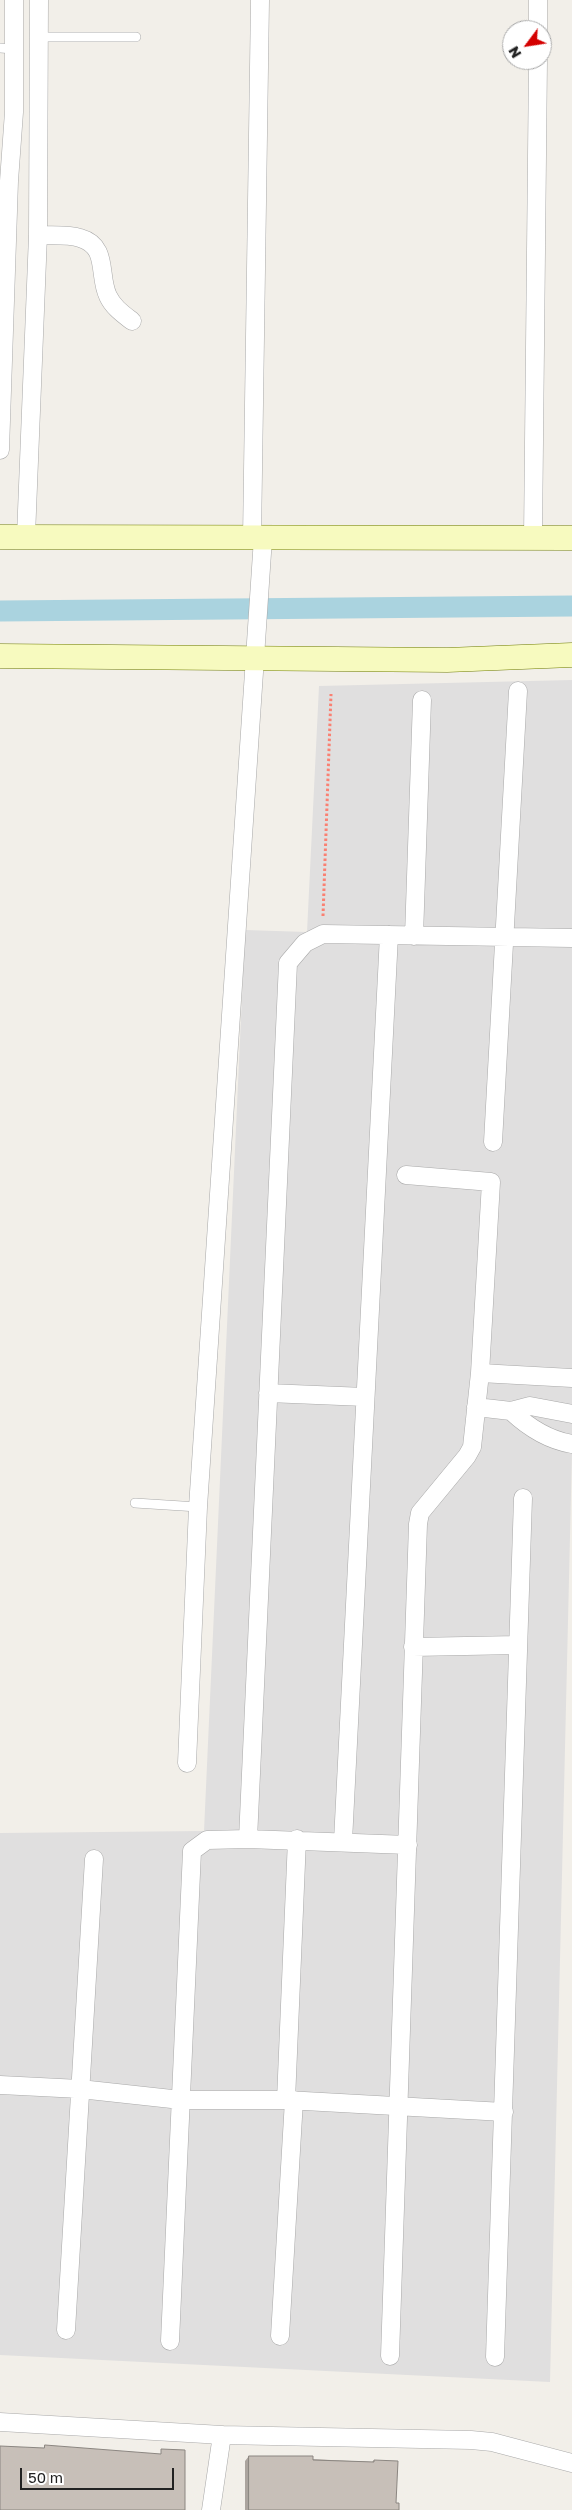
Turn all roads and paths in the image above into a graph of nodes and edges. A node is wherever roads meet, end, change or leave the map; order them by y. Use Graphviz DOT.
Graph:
graph roads {
  1 [pos="14,0"];
  2 [pos="39,0"];
  3 [pos="260,0"];
  4 [pos="538,0"];
  5 [pos="538,20"];
  6 [pos="39,37"];
  7 [pos="136,37"];
  8 [pos="7,48"];
  9 [pos="538,70"];
  10 [pos="38,235"];
  11 [pos="132,321"];
  12 [pos="0,450"];
  13 [pos="0,536"];
  14 [pos="26,536"];
  15 [pos="533,537"];
  16 [pos="572,538"];
  17 [pos="259,544"];
  18 [pos="256,649"];
  19 [pos="0,656"];
  20 [pos="572,656"];
  21 [pos="518,692"];
  22 [pos="331,694"];
  23 [pos="422,700"];
  24 [pos="323,934"];
  25 [pos="389,935"];
  26 [pos="414,936"];
  27 [pos="505,938"];
  28 [pos="572,938"];
  29 [pos="494,1142"];
  30 [pos="406,1175"];
  31 [pos="480,1373"];
  32 [pos="572,1378"];
  33 [pos="268,1394"];
  34 [pos="365,1398"];
  35 [pos="476,1407"];
  36 [pos="512,1411"];
  37 [pos="572,1414"];
  38 [pos="572,1444"];
  39 [pos="523,1498"];
  40 [pos="135,1503"];
  41 [pos="198,1507"];
  42 [pos="518,1645"];
  43 [pos="413,1647"];
  44 [pos="187,1763"];
  45 [pos="248,1838"];
  46 [pos="297,1839"];
  47 [pos="343,1841"];
  48 [pos="408,1845"];
  49 [pos="94,1859"];
  50 [pos="0,2085"];
  51 [pos="80,2089"];
  52 [pos="180,2100"];
  53 [pos="290,2100"];
  54 [pos="398,2106"];
  55 [pos="504,2112"];
  56 [pos="66,2330"];
  57 [pos="280,2336"];
  58 [pos="170,2341"];
  59 [pos="390,2356"];
  60 [pos="496,2356"];
  61 [pos="0,2422"];
  62 [pos="222,2435"];
  63 [pos="572,2463"];
  64 [pos="211,2510"];
  1 -- 8 [label="street"];
  2 -- 6 [label="street"];
  3 -- 17 [label="street"];
  4 -- 5 [label="street"];
  6 -- 7 [label="lane"];
  6 -- 10 [label="street"];
  8 -- 12 [label="street"];
  9 -- 15 [label="street"];
  10 -- 11 [label="street"];
  10 -- 14 [label="street"];
  13 -- 14 [label="street"];
  14 -- 17 [label="street"];
  15 -- 16 [label="street"];
  15 -- 17 [label="street"];
  17 -- 18 [label="street"];
  18 -- 19 [label="street"];
  18 -- 20 [label="street"];
  18 -- 41 [label="street"];
  21 -- 27 [label="street"];
  22 -- 24 [label="path"];
  23 -- 26 [label="street"];
  24 -- 25 [label="street"];
  24 -- 33 [label="street"];
  25 -- 26 [label="street"];
  25 -- 34 [label="street"];
  26 -- 27 [label="street"];
  27 -- 28 [label="street"];
  27 -- 29 [label="street"];
  30 -- 31 [label="street"];
  31 -- 32 [label="street"];
  31 -- 35 [label="street"];
  33 -- 34 [label="street"];
  33 -- 45 [label="street"];
  34 -- 47 [label="street"];
  35 -- 36 [label="street"];
  35 -- 43 [label="street"];
  36 -- 37 [label="street"];
  36 -- 38 [label="street"];
  39 -- 42 [label="street"];
  40 -- 41 [label="lane"];
  41 -- 44 [label="street"];
  42 -- 43 [label="street"];
  42 -- 55 [label="street"];
  43 -- 48 [label="street"];
  45 -- 46 [label="street"];
  45 -- 52 [label="street"];
  46 -- 47 [label="street"];
  46 -- 53 [label="street"];
  47 -- 48 [label="street"];
  48 -- 54 [label="street"];
  49 -- 51 [label="street"];
  50 -- 51 [label="street"];
  51 -- 52 [label="street"];
  51 -- 56 [label="street"];
  52 -- 53 [label="street"];
  52 -- 58 [label="street"];
  53 -- 54 [label="street"];
  53 -- 57 [label="street"];
  54 -- 55 [label="street"];
  54 -- 59 [label="street"];
  55 -- 60 [label="street"];
  61 -- 62 [label="street"];
  62 -- 63 [label="street"];
  62 -- 64 [label="street"];
}
